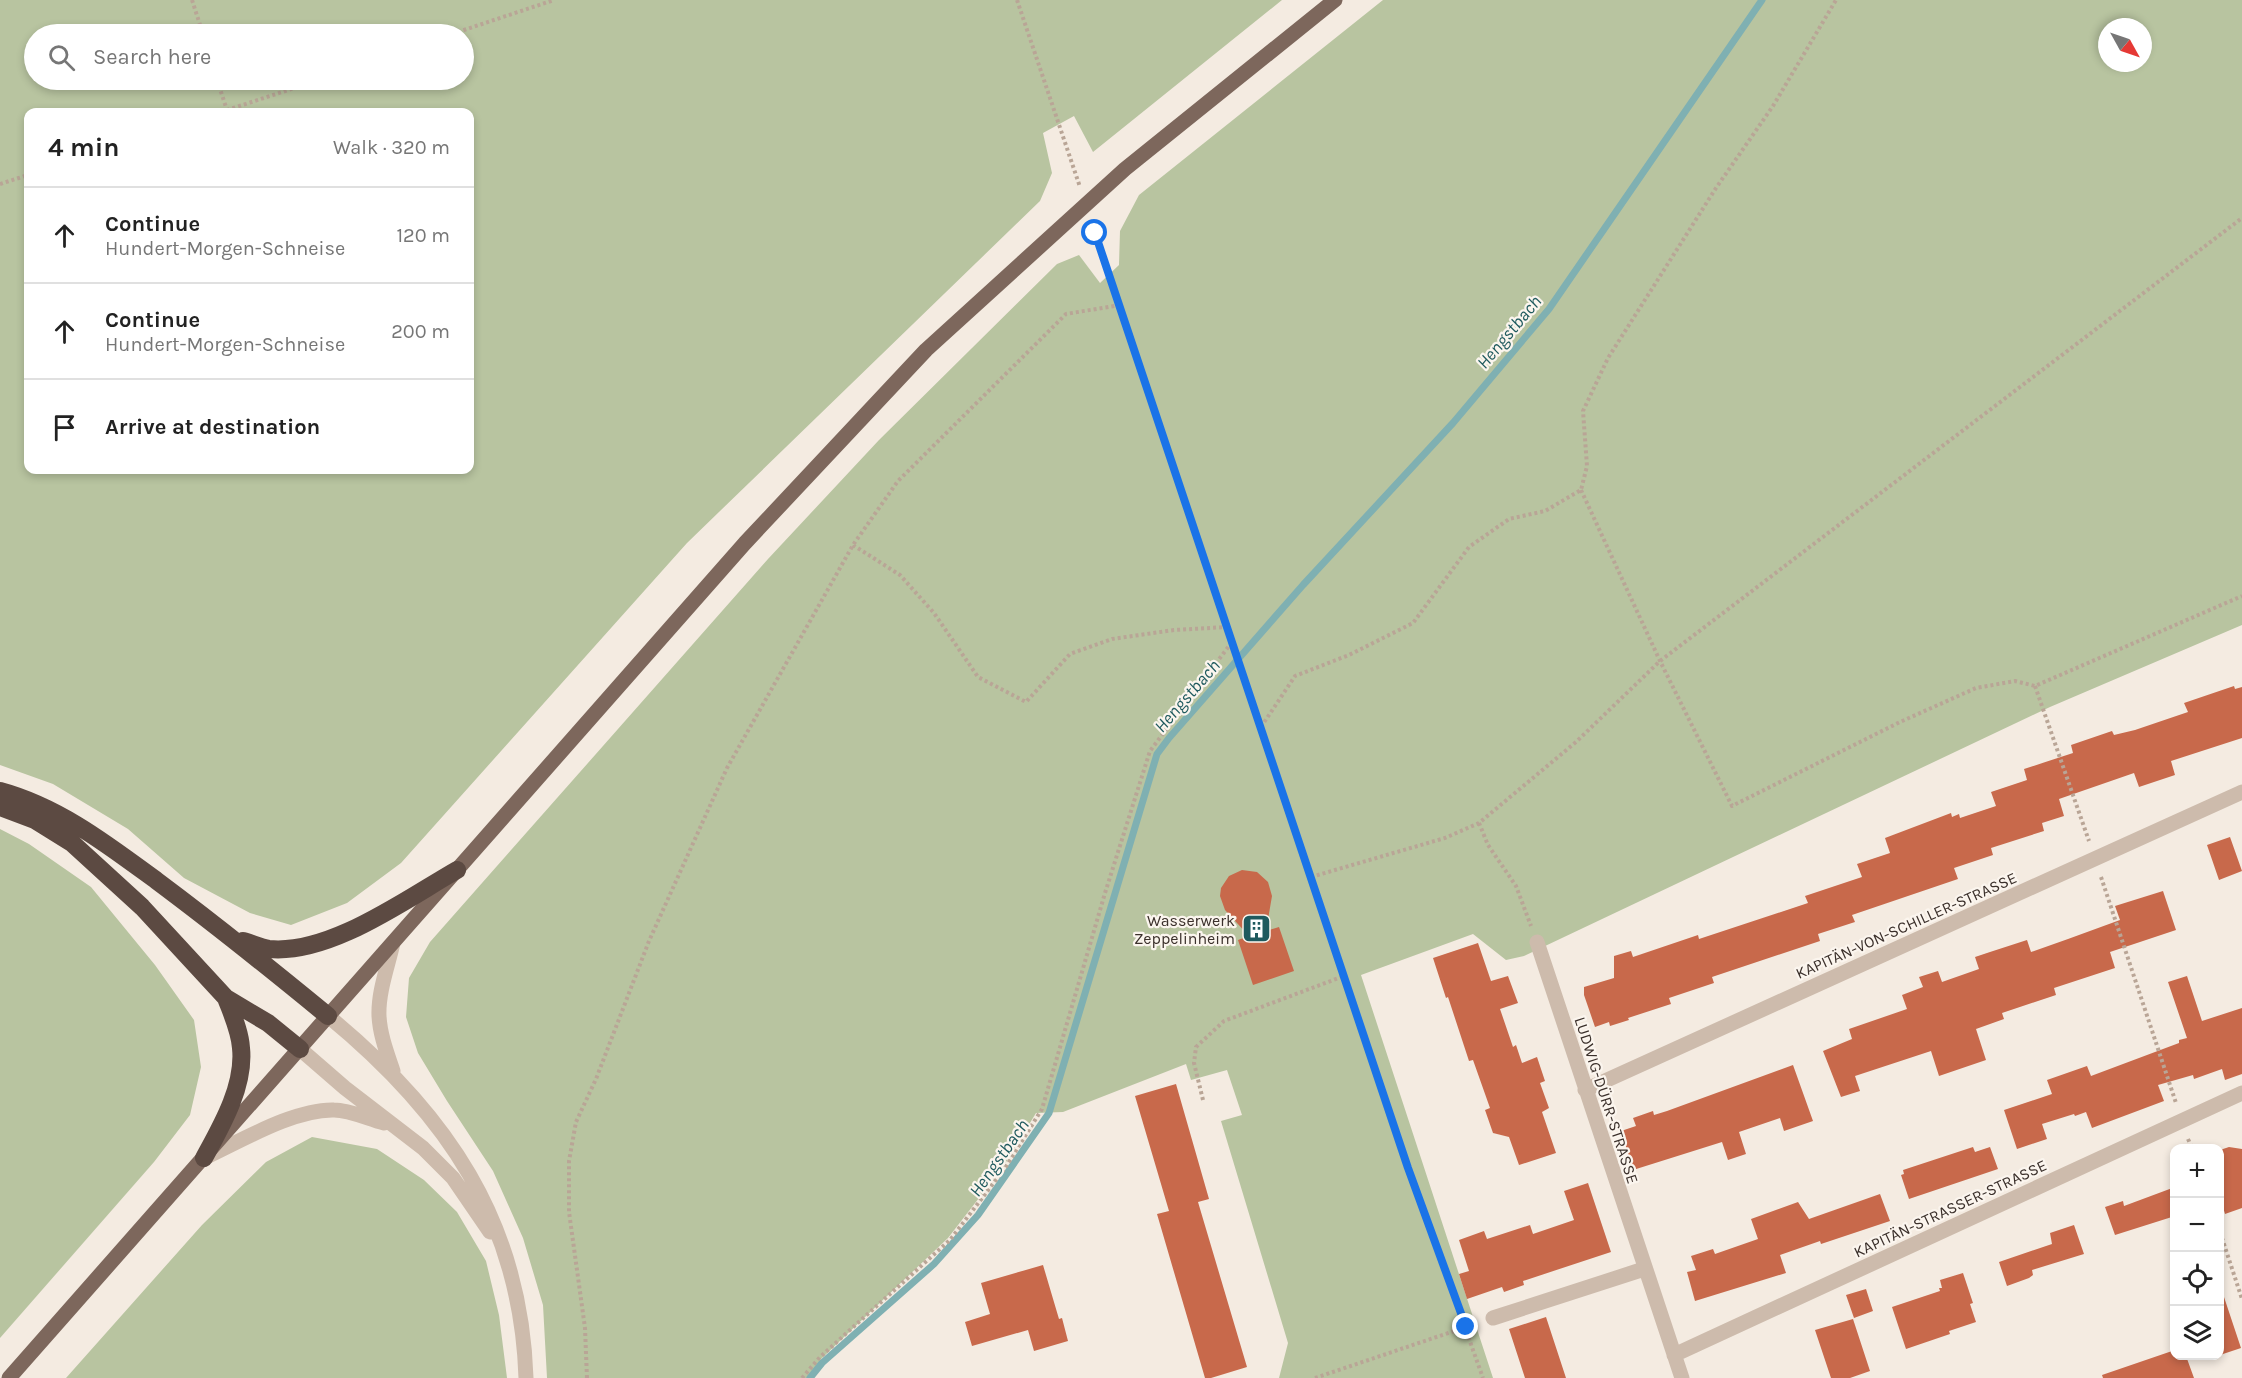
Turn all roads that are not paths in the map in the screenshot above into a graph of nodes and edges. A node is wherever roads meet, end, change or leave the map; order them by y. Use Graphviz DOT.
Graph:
graph roads {
  1 [pos="1335,0"];
  2 [pos="0,791"];
  3 [pos="2242,792"];
  4 [pos="0,807"];
  5 [pos="457,870"];
  6 [pos="233,938"];
  7 [pos="1537,942"];
  8 [pos="393,943"];
  9 [pos="226,998"];
  10 [pos="328,1016"];
  11 [pos="300,1049"];
  12 [pos="396,1079"];
  13 [pos="1585,1090"];
  14 [pos="2242,1093"];
  15 [pos="392,1125"];
  16 [pos="204,1158"];
  17 [pos="503,1252"];
  18 [pos="1644,1269"];
  19 [pos="1493,1318"];
  20 [pos="1674,1355"];
  21 [pos="9,1378"];
  22 [pos="526,1378"];
  23 [pos="1682,1378"];
  1 -- 5 [label="main road"];
  2 -- 6 [label="highway"];
  3 -- 13 [label="street, KAPITÄN-VON-SCHILLER-STRASSE"];
  4 -- 9 [label="highway"];
  5 -- 6 [label="highway"];
  5 -- 8 [label="main road"];
  6 -- 10 [label="highway"];
  7 -- 13 [label="street, LUDWIG-DÜRR-STRASSE"];
  8 -- 10 [label="main road"];
  8 -- 12 [label="street"];
  9 -- 11 [label="highway"];
  9 -- 16 [label="highway"];
  10 -- 11 [label="main road"];
  10 -- 12 [label="street"];
  11 -- 15 [label="street"];
  11 -- 16 [label="main road"];
  12 -- 17 [label="street"];
  13 -- 18 [label="street, LUDWIG-DÜRR-STRASSE"];
  14 -- 20 [label="street, KAPITÄN-STRASSER-STRASSE"];
  15 -- 16 [label="street"];
  15 -- 17 [label="street"];
  16 -- 21 [label="main road"];
  17 -- 22 [label="street"];
  18 -- 19 [label="street"];
  18 -- 20 [label="street, LUDWIG-DÜRR-STRASSE"];
  20 -- 23 [label="street, LUDWIG-DÜRR-STRASSE"];
}
